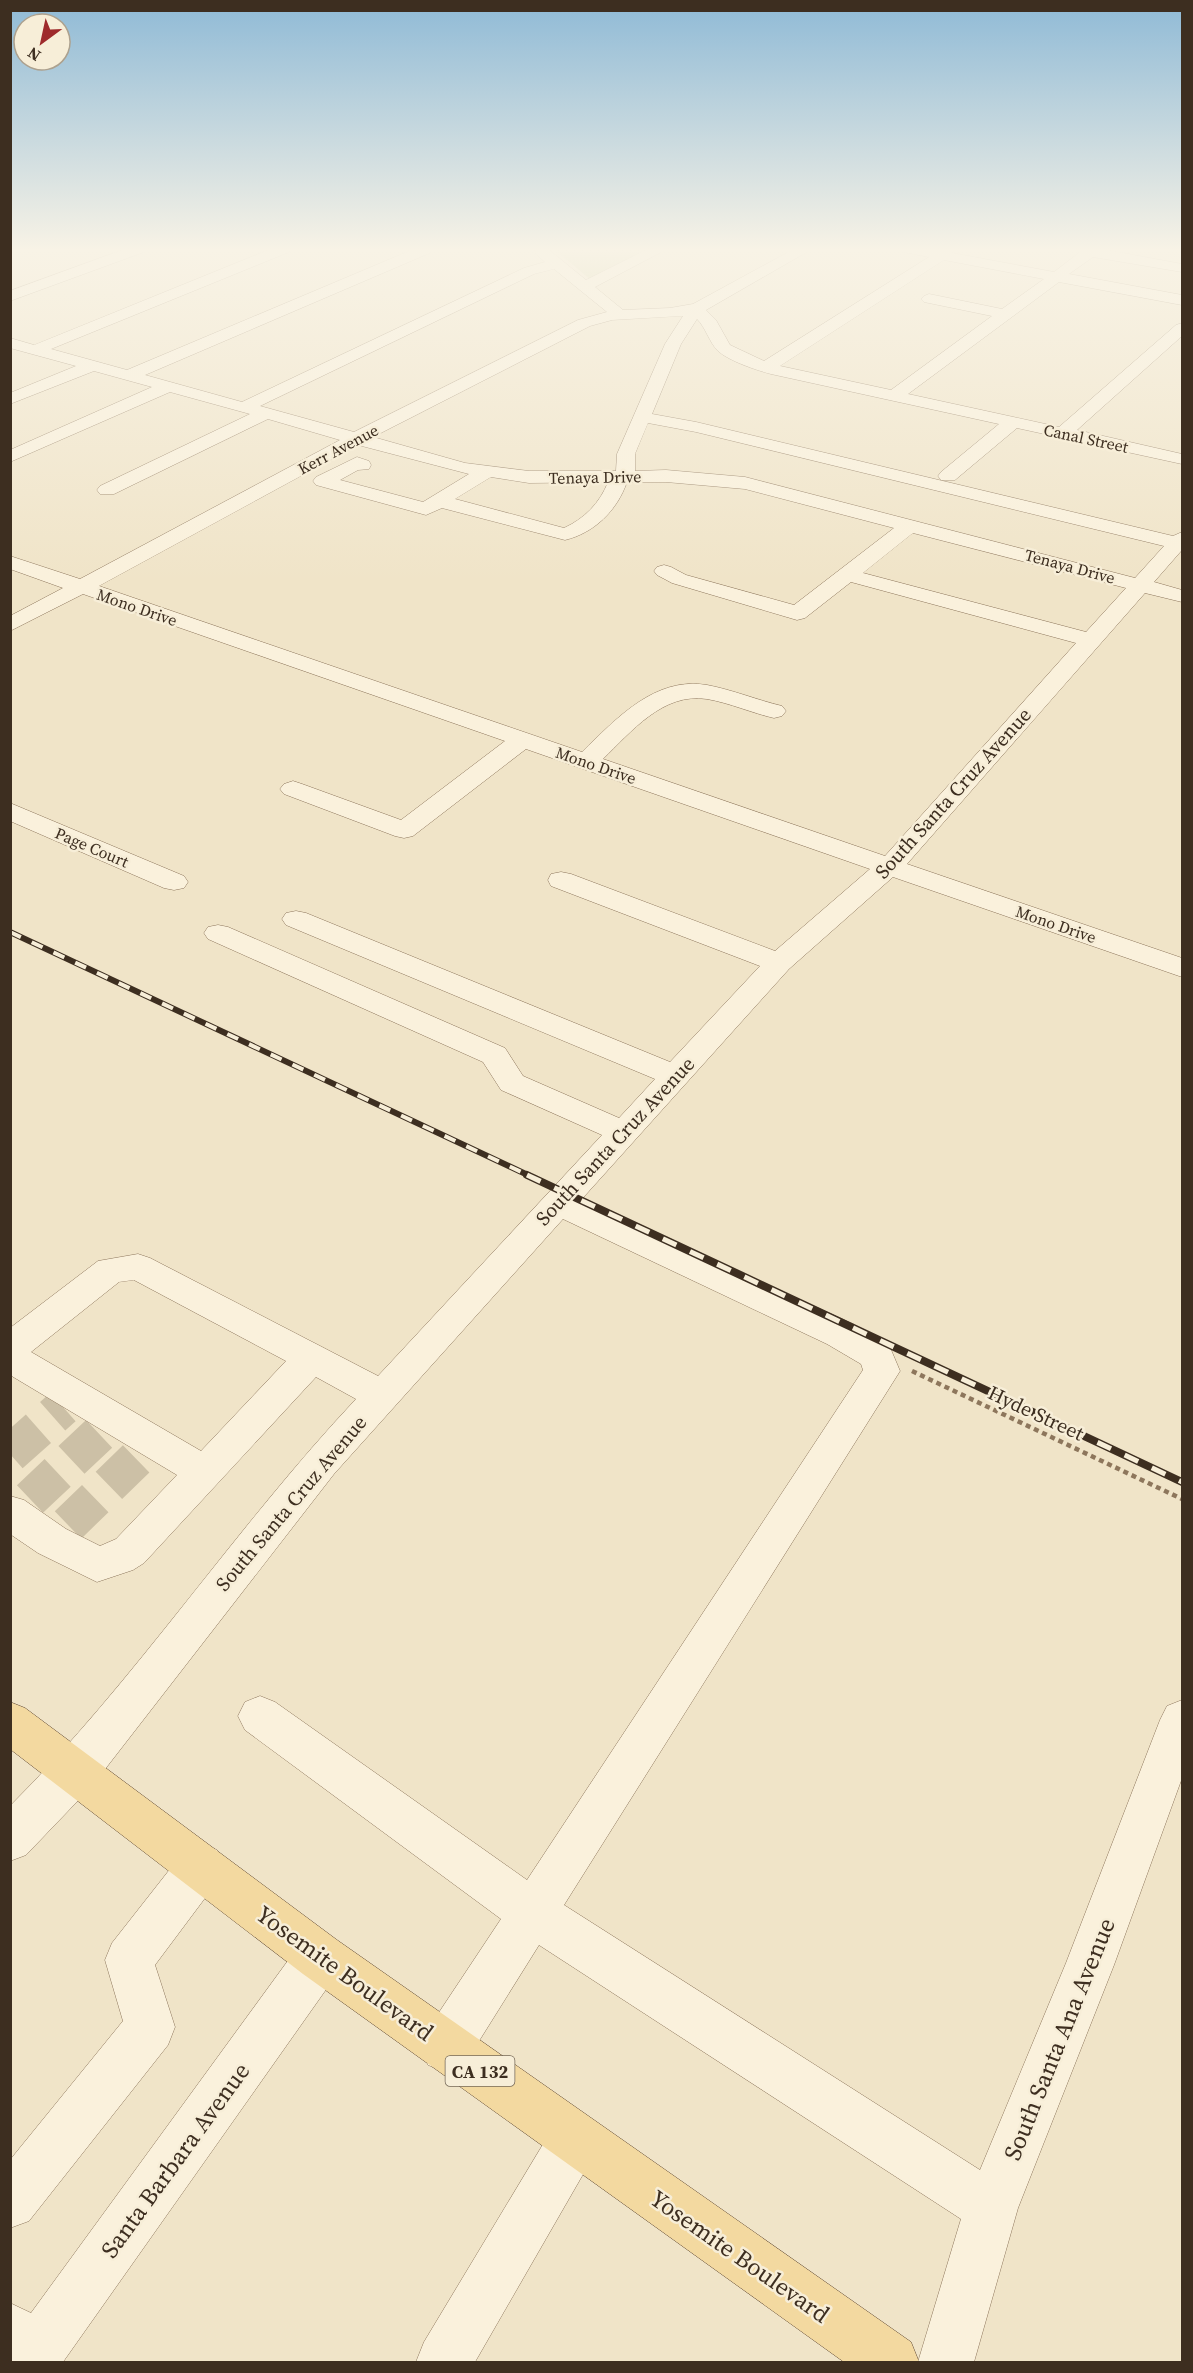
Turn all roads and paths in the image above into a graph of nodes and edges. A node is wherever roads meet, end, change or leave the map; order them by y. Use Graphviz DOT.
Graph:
graph roads {
  1 [pos="70,360"];
  2 [pos="166,360"];
  3 [pos="343,360"];
  4 [pos="511,360"];
  5 [pos="666,360"];
  6 [pos="751,360"];
  7 [pos="778,360"];
  8 [pos="943,360"];
  9 [pos="1146,360"];
  10 [pos="92,366"];
  11 [pos="767,367"];
  12 [pos="128,376"];
  13 [pos="167,387"];
  14 [pos="894,396"];
  15 [pos="10,399"];
  16 [pos="243,408"];
  17 [pos="265,414"];
  18 [pos="642,417"];
  19 [pos="1013,422"];
  20 [pos="1063,433"];
  21 [pos="355,439"];
  22 [pos="10,457"];
  23 [pos="1182,459"];
  24 [pos="379,469"];
  25 [pos="486,472"];
  26 [pos="622,476"];
  27 [pos="948,476"];
  28 [pos="432,482"];
  29 [pos="459,489"];
  30 [pos="107,490"];
  31 [pos="439,501"];
  32 [pos="910,525"];
  33 [pos="1180,540"];
  34 [pos="10,562"];
  35 [pos="664,571"];
  36 [pos="847,575"];
  37 [pos="1141,585"];
  38 [pos="81,587"];
  39 [pos="1182,596"];
  40 [pos="10,625"];
  41 [pos="1091,640"];
  42 [pos="774,711"];
  43 [pos="522,740"];
  44 [pos="586,762"];
  45 [pos="293,789"];
  46 [pos="10,811"];
  47 [pos="890,866"];
  48 [pos="561,880"];
  49 [pos="174,882"];
  50 [pos="296,919"];
  51 [pos="218,933"];
  52 [pos="779,963"];
  53 [pos="1182,968"];
  54 [pos="675,1076"];
  55 [pos="623,1132"];
  56 [pos="558,1203"];
  57 [pos="10,1348"];
  58 [pos="876,1355"];
  59 [pos="10,1357"];
  60 [pos="312,1358"];
  61 [pos="382,1395"];
  62 [pos="205,1472"];
  63 [pos="1182,1499"];
  64 [pos="18,1508"];
  65 [pos="260,1716"];
  66 [pos="1182,1720"];
  67 [pos="10,1722"];
  68 [pos="76,1771"];
  69 [pos="10,1839"];
  70 [pos="201,1866"];
  71 [pos="533,1913"];
  72 [pos="320,1957"];
  73 [pos="446,2047"];
  74 [pos="575,2139"];
  75 [pos="10,2202"];
  76 [pos="991,2208"];
  77 [pos="25,2349"];
  78 [pos="444,2362"];
  79 [pos="891,2362"];
  80 [pos="946,2362"];
  1 -- 10 [label="street, Tenaya Drive"];
  2 -- 12 [label="street"];
  3 -- 16 [label="street"];
  4 -- 21 [label="street, Kerr Avenue"];
  5 -- 18 [label="street"];
  6 -- 11 [label="street, Canal Street"];
  7 -- 11 [label="street"];
  8 -- 14 [label="street"];
  9 -- 20 [label="street"];
  10 -- 12 [label="street, Tenaya Drive"];
  10 -- 15 [label="street"];
  11 -- 14 [label="street, Canal Street"];
  12 -- 13 [label="street, Tenaya Drive"];
  13 -- 16 [label="street, Tenaya Drive"];
  13 -- 22 [label="street"];
  14 -- 19 [label="street, Canal Street"];
  16 -- 17 [label="street, Tenaya Drive"];
  17 -- 21 [label="street, Tenaya Drive"];
  17 -- 30 [label="street"];
  18 -- 26 [label="street"];
  18 -- 33 [label="street"];
  19 -- 20 [label="street, Canal Street"];
  19 -- 27 [label="street"];
  20 -- 23 [label="street, Canal Street"];
  21 -- 25 [label="street, Tenaya Drive"];
  21 -- 38 [label="street, Kerr Avenue"];
  24 -- 31 [label="street"];
  25 -- 26 [label="street, Tenaya Drive"];
  25 -- 29 [label="street"];
  26 -- 31 [label="street"];
  26 -- 32 [label="street, Tenaya Drive"];
  28 -- 29 [label="street"];
  29 -- 31 [label="street"];
  32 -- 36 [label="street"];
  32 -- 37 [label="street, Tenaya Drive"];
  33 -- 37 [label="street, South Santa Cruz Avenue"];
  34 -- 38 [label="street, Mono Drive"];
  35 -- 36 [label="street"];
  36 -- 41 [label="street"];
  37 -- 39 [label="street, Tenaya Drive"];
  37 -- 41 [label="street, South Santa Cruz Avenue"];
  38 -- 40 [label="street, Kerr Avenue"];
  38 -- 43 [label="street, Mono Drive"];
  41 -- 47 [label="street, South Santa Cruz Avenue"];
  42 -- 44 [label="street"];
  43 -- 44 [label="street, Mono Drive"];
  43 -- 45 [label="street"];
  44 -- 47 [label="street, Mono Drive"];
  46 -- 49 [label="street, Page Court"];
  47 -- 52 [label="street, South Santa Cruz Avenue"];
  47 -- 53 [label="street, Mono Drive"];
  48 -- 52 [label="street"];
  50 -- 54 [label="street"];
  51 -- 55 [label="street"];
  52 -- 54 [label="street, South Santa Cruz Avenue"];
  54 -- 55 [label="street, South Santa Cruz Avenue"];
  55 -- 56 [label="street, South Santa Cruz Avenue"];
  56 -- 58 [label="street"];
  56 -- 61 [label="street, South Santa Cruz Avenue"];
  57 -- 60 [label="street"];
  58 -- 63 [label="path, Hyde Street"];
  58 -- 71 [label="street"];
  59 -- 62 [label="street"];
  60 -- 61 [label="street"];
  60 -- 62 [label="street"];
  61 -- 68 [label="street, South Santa Cruz Avenue"];
  62 -- 64 [label="street"];
  65 -- 71 [label="street"];
  66 -- 76 [label="street, South Santa Ana Avenue"];
  67 -- 68 [label="main road, Yosemite Boulevard / CA 132"];
  68 -- 69 [label="street, South Santa Cruz Avenue"];
  68 -- 70 [label="main road, Yosemite Boulevard / CA 132"];
  70 -- 72 [label="main road, Yosemite Boulevard / CA 132"];
  70 -- 75 [label="street"];
  71 -- 73 [label="street"];
  71 -- 76 [label="street"];
  72 -- 73 [label="main road, Yosemite Boulevard / CA 132"];
  72 -- 77 [label="street, Santa Barbara Avenue"];
  73 -- 74 [label="main road, Yosemite Boulevard / CA 132"];
  74 -- 78 [label="street"];
  74 -- 79 [label="main road, Yosemite Boulevard / CA 132"];
  76 -- 80 [label="street, South Santa Ana Avenue"];
}
